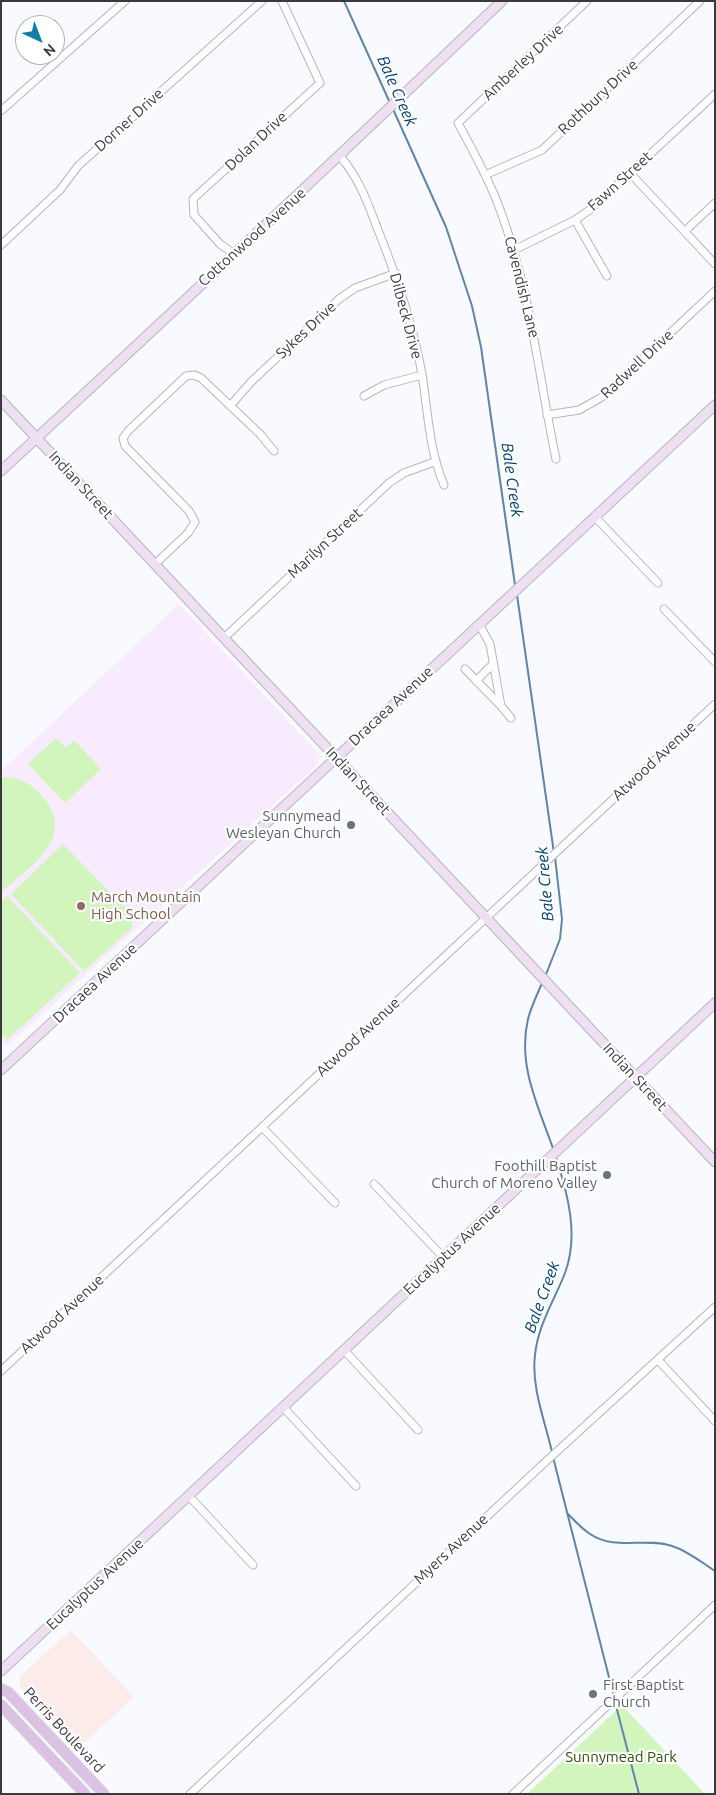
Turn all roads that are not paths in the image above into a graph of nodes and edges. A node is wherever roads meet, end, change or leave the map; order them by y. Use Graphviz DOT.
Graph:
graph roads {
  1 [pos="125,1"];
  2 [pos="262,1"];
  3 [pos="282,1"];
  4 [pos="502,1"];
  5 [pos="587,1"];
  6 [pos="700,1"];
  7 [pos="715,94"];
  8 [pos="1,111"];
  9 [pos="458,123"];
  10 [pos="340,156"];
  11 [pos="630,173"];
  12 [pos="485,174"];
  13 [pos="715,203"];
  14 [pos="575,220"];
  15 [pos="685,231"];
  16 [pos="1,245"];
  17 [pos="514,250"];
  18 [pos="233,253"];
  19 [pos="715,264"];
  20 [pos="396,273"];
  21 [pos="607,276"];
  22 [pos="715,291"];
  23 [pos="422,375"];
  24 [pos="364,396"];
  25 [pos="1,400"];
  26 [pos="715,404"];
  27 [pos="230,406"];
  28 [pos="547,415"];
  29 [pos="37,438"];
  30 [pos="274,452"];
  31 [pos="556,459"];
  32 [pos="434,462"];
  33 [pos="1,471"];
  34 [pos="444,486"];
  35 [pos="595,517"];
  36 [pos="155,564"];
  37 [pos="658,583"];
  38 [pos="664,610"];
  39 [pos="479,624"];
  40 [pos="224,638"];
  41 [pos="715,662"];
  42 [pos="493,664"];
  43 [pos="465,669"];
  44 [pos="476,681"];
  45 [pos="715,704"];
  46 [pos="500,706"];
  47 [pos="511,718"];
  48 [pos="336,758"];
  49 [pos="486,918"];
  50 [pos="715,1003"];
  51 [pos="1,1070"];
  52 [pos="635,1077"];
  53 [pos="262,1127"];
  54 [pos="715,1162"];
  55 [pos="374,1184"];
  56 [pos="335,1203"];
  57 [pos="443,1257"];
  58 [pos="715,1308"];
  59 [pos="344,1350"];
  60 [pos="658,1360"];
  61 [pos="1,1371"];
  62 [pos="283,1407"];
  63 [pos="715,1421"];
  64 [pos="418,1430"];
  65 [pos="356,1486"];
  66 [pos="188,1496"];
  67 [pos="253,1565"];
  68 [pos="715,1605"];
  69 [pos="1,1671"];
  70 [pos="1,1689"];
  71 [pos="1,1705"];
  72 [pos="84,1794"];
  73 [pos="104,1794"];
  74 [pos="190,1794"];
  75 [pos="513,1794"];
  1 -- 8 [label="street"];
  2 -- 16 [label="street, Dorner Drive"];
  3 -- 18 [label="street, Dolan Drive"];
  4 -- 10 [label="street, Cottonwood Avenue"];
  5 -- 9 [label="street, Amberley Drive"];
  6 -- 12 [label="street, Rothbury Drive"];
  7 -- 11 [label="street, Fawn Street"];
  9 -- 12 [label="street, Cavendish Lane"];
  10 -- 18 [label="street, Cottonwood Avenue"];
  10 -- 20 [label="street, Dilbeck Drive"];
  11 -- 14 [label="street, Fawn Street"];
  11 -- 15 [label="street"];
  12 -- 17 [label="street, Cavendish Lane"];
  13 -- 15 [label="street"];
  14 -- 17 [label="street, Fawn Street"];
  14 -- 21 [label="street"];
  15 -- 19 [label="street"];
  17 -- 28 [label="street, Cavendish Lane"];
  18 -- 29 [label="street, Cottonwood Avenue"];
  20 -- 23 [label="street, Dilbeck Drive"];
  20 -- 27 [label="street, Sykes Drive"];
  22 -- 28 [label="street, Radwell Drive"];
  23 -- 24 [label="street"];
  23 -- 32 [label="street, Dilbeck Drive"];
  25 -- 29 [label="street, Indian Street"];
  26 -- 35 [label="street, Dracaea Avenue"];
  27 -- 30 [label="street"];
  27 -- 36 [label="street"];
  28 -- 31 [label="street, Cavendish Lane"];
  29 -- 33 [label="street, Cottonwood Avenue"];
  29 -- 36 [label="street, Indian Street"];
  32 -- 34 [label="street, Dilbeck Drive"];
  32 -- 40 [label="street, Marilyn Street"];
  35 -- 37 [label="street"];
  35 -- 39 [label="street, Dracaea Avenue"];
  36 -- 40 [label="street, Indian Street"];
  38 -- 41 [label="street"];
  39 -- 42 [label="street"];
  39 -- 48 [label="street, Dracaea Avenue"];
  40 -- 48 [label="street, Indian Street"];
  42 -- 44 [label="street"];
  42 -- 46 [label="street"];
  43 -- 44 [label="street"];
  44 -- 46 [label="street"];
  45 -- 49 [label="street, Atwood Avenue"];
  46 -- 47 [label="street"];
  48 -- 49 [label="street, Indian Street"];
  48 -- 51 [label="street, Dracaea Avenue"];
  49 -- 52 [label="street, Indian Street"];
  49 -- 53 [label="street, Atwood Avenue"];
  50 -- 52 [label="street, Eucalyptus Avenue"];
  52 -- 54 [label="street, Indian Street"];
  52 -- 57 [label="street, Eucalyptus Avenue"];
  53 -- 56 [label="street"];
  53 -- 61 [label="street, Atwood Avenue"];
  55 -- 57 [label="street"];
  57 -- 59 [label="street, Eucalyptus Avenue"];
  58 -- 60 [label="street, Myers Avenue"];
  59 -- 62 [label="street, Eucalyptus Avenue"];
  59 -- 64 [label="street"];
  60 -- 63 [label="street"];
  60 -- 74 [label="street, Myers Avenue"];
  62 -- 65 [label="street"];
  62 -- 66 [label="street, Eucalyptus Avenue"];
  66 -- 67 [label="street"];
  66 -- 69 [label="street, Eucalyptus Avenue"];
  68 -- 75 [label="street"];
  70 -- 73 [label="main road, Perris Boulevard"];
  71 -- 72 [label="main road, Perris Boulevard"];
}
